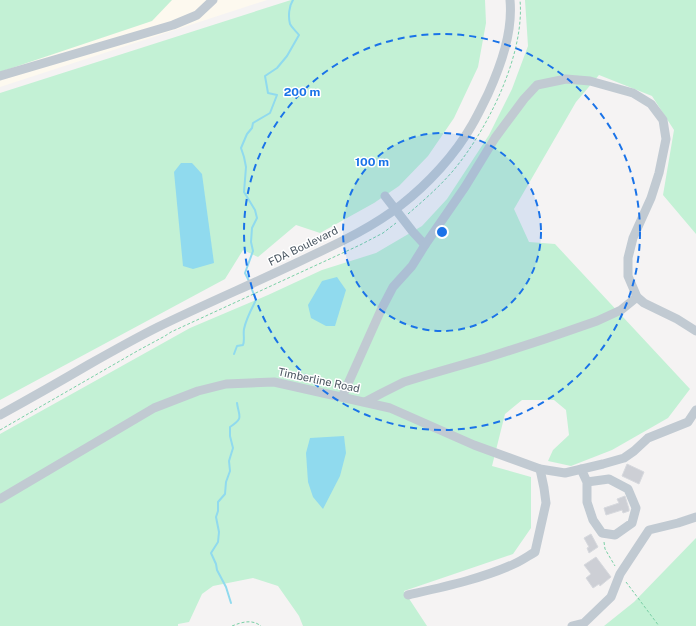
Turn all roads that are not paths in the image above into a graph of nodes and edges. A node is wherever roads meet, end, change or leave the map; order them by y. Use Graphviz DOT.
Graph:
graph roads {
  1 [pos="214,0"];
  2 [pos="510,0"];
  3 [pos="0,76"];
  4 [pos="385,196"];
  5 [pos="395,209"];
  6 [pos="424,245"];
  7 [pos="637,297"];
  8 [pos="696,331"];
  9 [pos="342,397"];
  10 [pos="365,402"];
  11 [pos="696,411"];
  12 [pos="0,415"];
  13 [pos="540,469"];
  14 [pos="581,469"];
  15 [pos="587,482"];
  16 [pos="0,492"];
  17 [pos="10,493"];
  18 [pos="0,499"];
  19 [pos="696,517"];
  20 [pos="408,595"];
  21 [pos="572,626"];
  1 -- 3 [label="street"];
  2 -- 5 [label="street, FDA Boulevard"];
  4 -- 5 [label="street"];
  5 -- 6 [label="street"];
  5 -- 12 [label="street, FDA Boulevard"];
  6 -- 7 [label="street"];
  6 -- 9 [label="street"];
  7 -- 8 [label="street"];
  7 -- 10 [label="street"];
  9 -- 10 [label="street, Timberline Road"];
  9 -- 17 [label="street, Timberline Road"];
  10 -- 13 [label="street, Timberline Road"];
  11 -- 14 [label="street"];
  13 -- 14 [label="street, Timberline Road"];
  13 -- 20 [label="street"];
  14 -- 15 [label="street"];
  15 -- 15 [label="street"];
  16 -- 17 [label="street"];
  17 -- 18 [label="street, Timberline Road"];
  19 -- 21 [label="street"];
}
